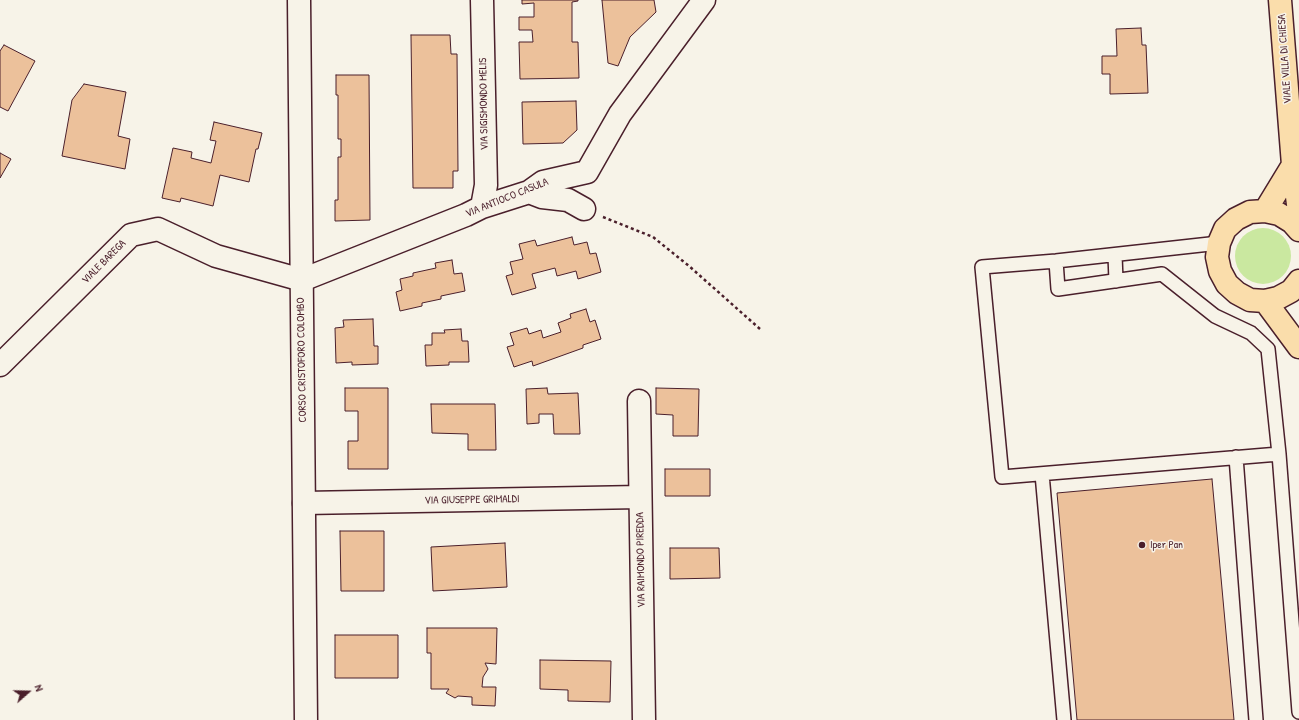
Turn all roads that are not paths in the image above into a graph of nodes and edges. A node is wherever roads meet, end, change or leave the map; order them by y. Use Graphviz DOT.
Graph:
graph roads {
  1 [pos="299,0"];
  2 [pos="482,0"];
  3 [pos="704,0"];
  4 [pos="1280,0"];
  5 [pos="1293,165"];
  6 [pos="529,192"];
  7 [pos="482,207"];
  8 [pos="584,209"];
  9 [pos="1265,211"];
  10 [pos="1299,212"];
  11 [pos="1299,230"];
  12 [pos="1219,243"];
  13 [pos="1115,254"];
  14 [pos="1056,261"];
  15 [pos="302,280"];
  16 [pos="1116,281"];
  17 [pos="1299,282"];
  18 [pos="1264,301"];
  19 [pos="1299,347"];
  20 [pos="0,365"];
  21 [pos="639,401"];
  22 [pos="1279,454"];
  23 [pos="1236,457"];
  24 [pos="1042,474"];
  25 [pos="640,497"];
  26 [pos="304,503"];
  27 [pos="1299,712"];
  28 [pos="306,720"];
  29 [pos="644,720"];
  30 [pos="1064,720"];
  31 [pos="1256,720"];
  1 -- 15 [label="street, CORSO CRISTOFORO COLOMBO"];
  2 -- 7 [label="street, VIA SIGISMONDO MELIS"];
  3 -- 6 [label="street, VIA ANTIOCO CASULA"];
  4 -- 5 [label="main road, VIALE VILLA DI CHIESA"];
  5 -- 9 [label="main road"];
  5 -- 10 [label="main road, VIALE VILLA DI CHIESA"];
  6 -- 7 [label="street, VIA ANTIOCO CASULA"];
  6 -- 8 [label="street"];
  7 -- 15 [label="street, VIA ANTIOCO CASULA"];
  9 -- 11 [label="main road"];
  9 -- 12 [label="main road"];
  12 -- 13 [label="lane"];
  12 -- 18 [label="main road"];
  13 -- 14 [label="lane"];
  13 -- 16 [label="lane"];
  14 -- 16 [label="lane"];
  14 -- 24 [label="lane"];
  15 -- 20 [label="street, VIALE BAREGA"];
  15 -- 26 [label="street, CORSO CRISTOFORO COLOMBO"];
  16 -- 22 [label="lane"];
  17 -- 18 [label="main road"];
  18 -- 19 [label="main road"];
  21 -- 25 [label="street, VIA RAIMONDO PIREDDA"];
  22 -- 23 [label="lane"];
  22 -- 27 [label="lane"];
  23 -- 24 [label="lane"];
  23 -- 31 [label="lane"];
  24 -- 30 [label="lane"];
  25 -- 26 [label="street, VIA GIUSEPPE GRIMALDI"];
  25 -- 29 [label="street, VIA RAIMONDO PIREDDA"];
  26 -- 28 [label="street, CORSO CRISTOFORO COLOMBO"];
}
